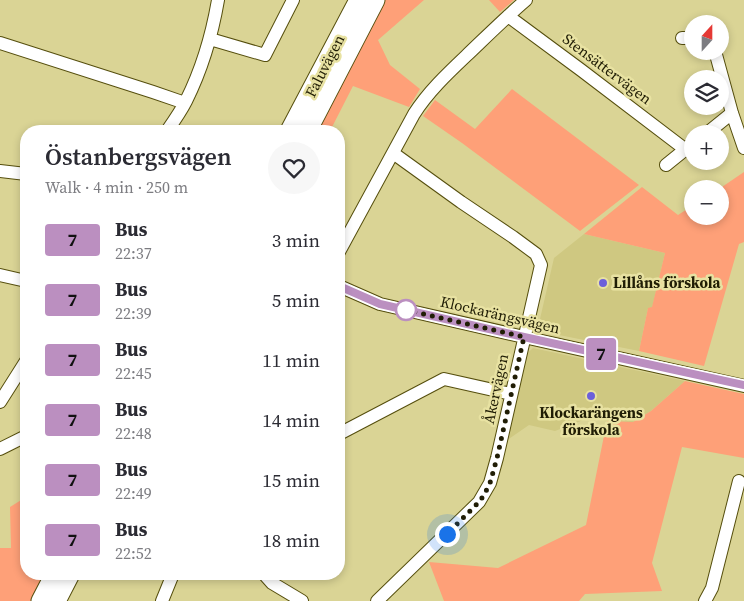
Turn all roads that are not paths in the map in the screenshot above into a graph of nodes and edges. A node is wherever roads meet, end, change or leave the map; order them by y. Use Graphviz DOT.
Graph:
graph roads {
  1 [pos="218,0"];
  2 [pos="293,0"];
  3 [pos="358,0"];
  4 [pos="376,0"];
  5 [pos="526,0"];
  6 [pos="508,16"];
  7 [pos="210,39"];
  8 [pos="0,43"];
  9 [pos="717,60"];
  10 [pos="185,103"];
  11 [pos="732,114"];
  12 [pos="171,125"];
  13 [pos="293,125"];
  14 [pos="310,125"];
  15 [pos="718,125"];
  16 [pos="743,140"];
  17 [pos="684,143"];
  18 [pos="684,151"];
  19 [pos="393,152"];
  20 [pos="666,164"];
  21 [pos="0,171"];
  22 [pos="20,173"];
  23 [pos="345,241"];
  24 [pos="0,275"];
  25 [pos="20,280"];
  26 [pos="345,289"];
  27 [pos="524,337"];
  28 [pos="20,370"];
  29 [pos="744,386"];
  30 [pos="511,394"];
  31 [pos="0,402"];
  32 [pos="345,431"];
  33 [pos="20,439"];
  34 [pos="0,449"];
  35 [pos="739,482"];
  36 [pos="739,508"];
  37 [pos="52,580"];
  38 [pos="67,580"];
  39 [pos="171,580"];
  40 [pos="269,580"];
  41 [pos="41,601"];
  42 [pos="56,601"];
  43 [pos="162,601"];
  44 [pos="302,601"];
  45 [pos="377,601"];
  46 [pos="705,601"];
  1 -- 7 [label="street"];
  2 -- 7 [label="street"];
  3 -- 13 [label="highway, Faluvägen"];
  4 -- 14 [label="highway, Faluvägen"];
  5 -- 6 [label="street"];
  6 -- 17 [label="street, Stensättervägen"];
  6 -- 19 [label="street"];
  7 -- 10 [label="street"];
  8 -- 10 [label="street"];
  9 -- 11 [label="street"];
  10 -- 12 [label="street"];
  11 -- 15 [label="street"];
  11 -- 16 [label="street"];
  18 -- 20 [label="street, Stensättervägen"];
  19 -- 23 [label="street"];
  19 -- 27 [label="street, Åkervägen"];
  21 -- 22 [label="street"];
  24 -- 25 [label="street"];
  26 -- 27 [label="street, Klockarängsvägen"];
  27 -- 29 [label="street, Klockarängsvägen"];
  27 -- 30 [label="street, Åkervägen"];
  28 -- 31 [label="street"];
  30 -- 32 [label="street"];
  30 -- 45 [label="street, Åkervägen"];
  33 -- 34 [label="street"];
  35 -- 36 [label="street"];
  36 -- 46 [label="street"];
  37 -- 41 [label="highway"];
  38 -- 42 [label="highway"];
  39 -- 43 [label="street"];
  40 -- 44 [label="street"];
}
